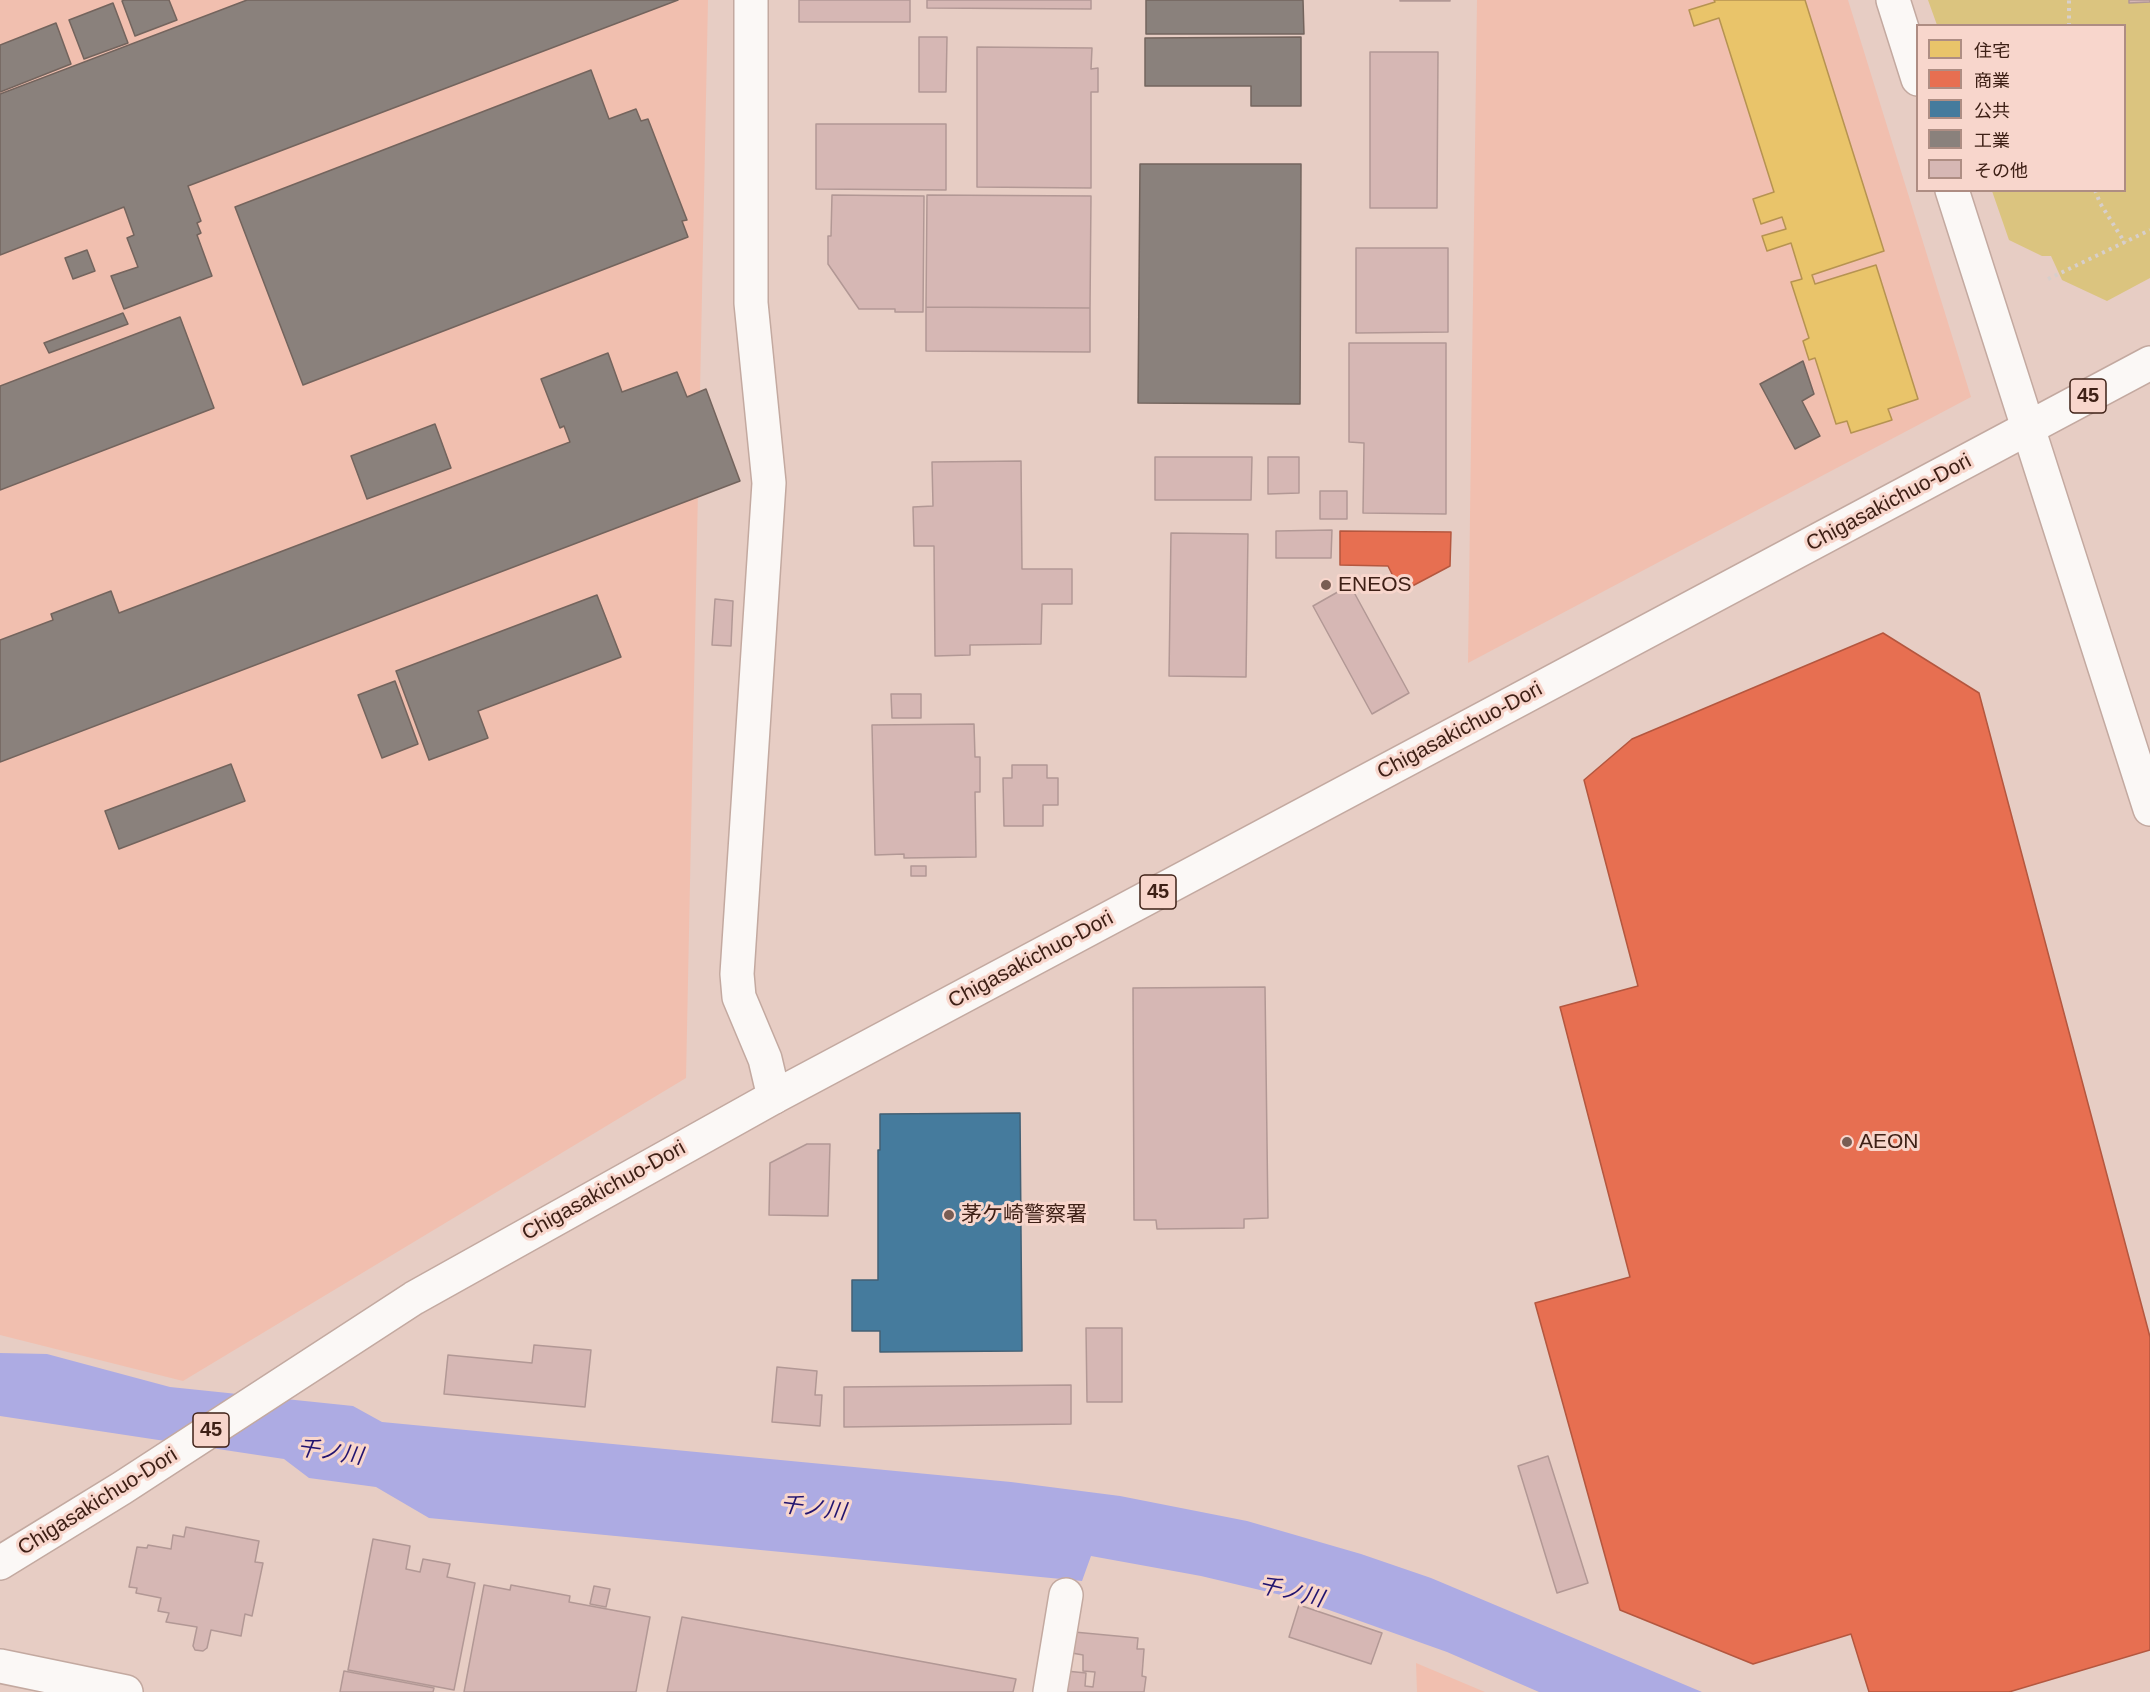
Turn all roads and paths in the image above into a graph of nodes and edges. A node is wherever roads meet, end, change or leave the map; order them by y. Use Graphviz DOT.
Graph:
graph roads {
  1 [pos="752,0"];
  2 [pos="1893,0"];
  3 [pos="2069,0"];
  4 [pos="2068,24"];
  5 [pos="1916,76"];
  6 [pos="1953,192"];
  7 [pos="2096,192"];
  8 [pos="2150,230"];
  9 [pos="2125,243"];
  10 [pos="2048,279"];
  11 [pos="2150,363"];
  12 [pos="2027,430"];
  13 [pos="2150,809"];
  14 [pos="774,1096"];
  15 [pos="0,1563"];
  16 [pos="1066,1595"];
  17 [pos="0,1666"];
  18 [pos="126,1692"];
  19 [pos="1050,1692"];
  1 -- 14 [label="main road"];
  2 -- 5 [label="main road"];
  3 -- 4 [label="path"];
  6 -- 12 [label="main road"];
  7 -- 9 [label="path"];
  8 -- 9 [label="path"];
  9 -- 10 [label="path"];
  11 -- 12 [label="main road, Chigasakichuo-Dori / 45"];
  12 -- 13 [label="main road"];
  12 -- 14 [label="main road, Chigasakichuo-Dori / 45"];
  14 -- 15 [label="main road, Chigasakichuo-Dori / 45"];
  16 -- 19 [label="main road"];
  17 -- 18 [label="main road"];
}
